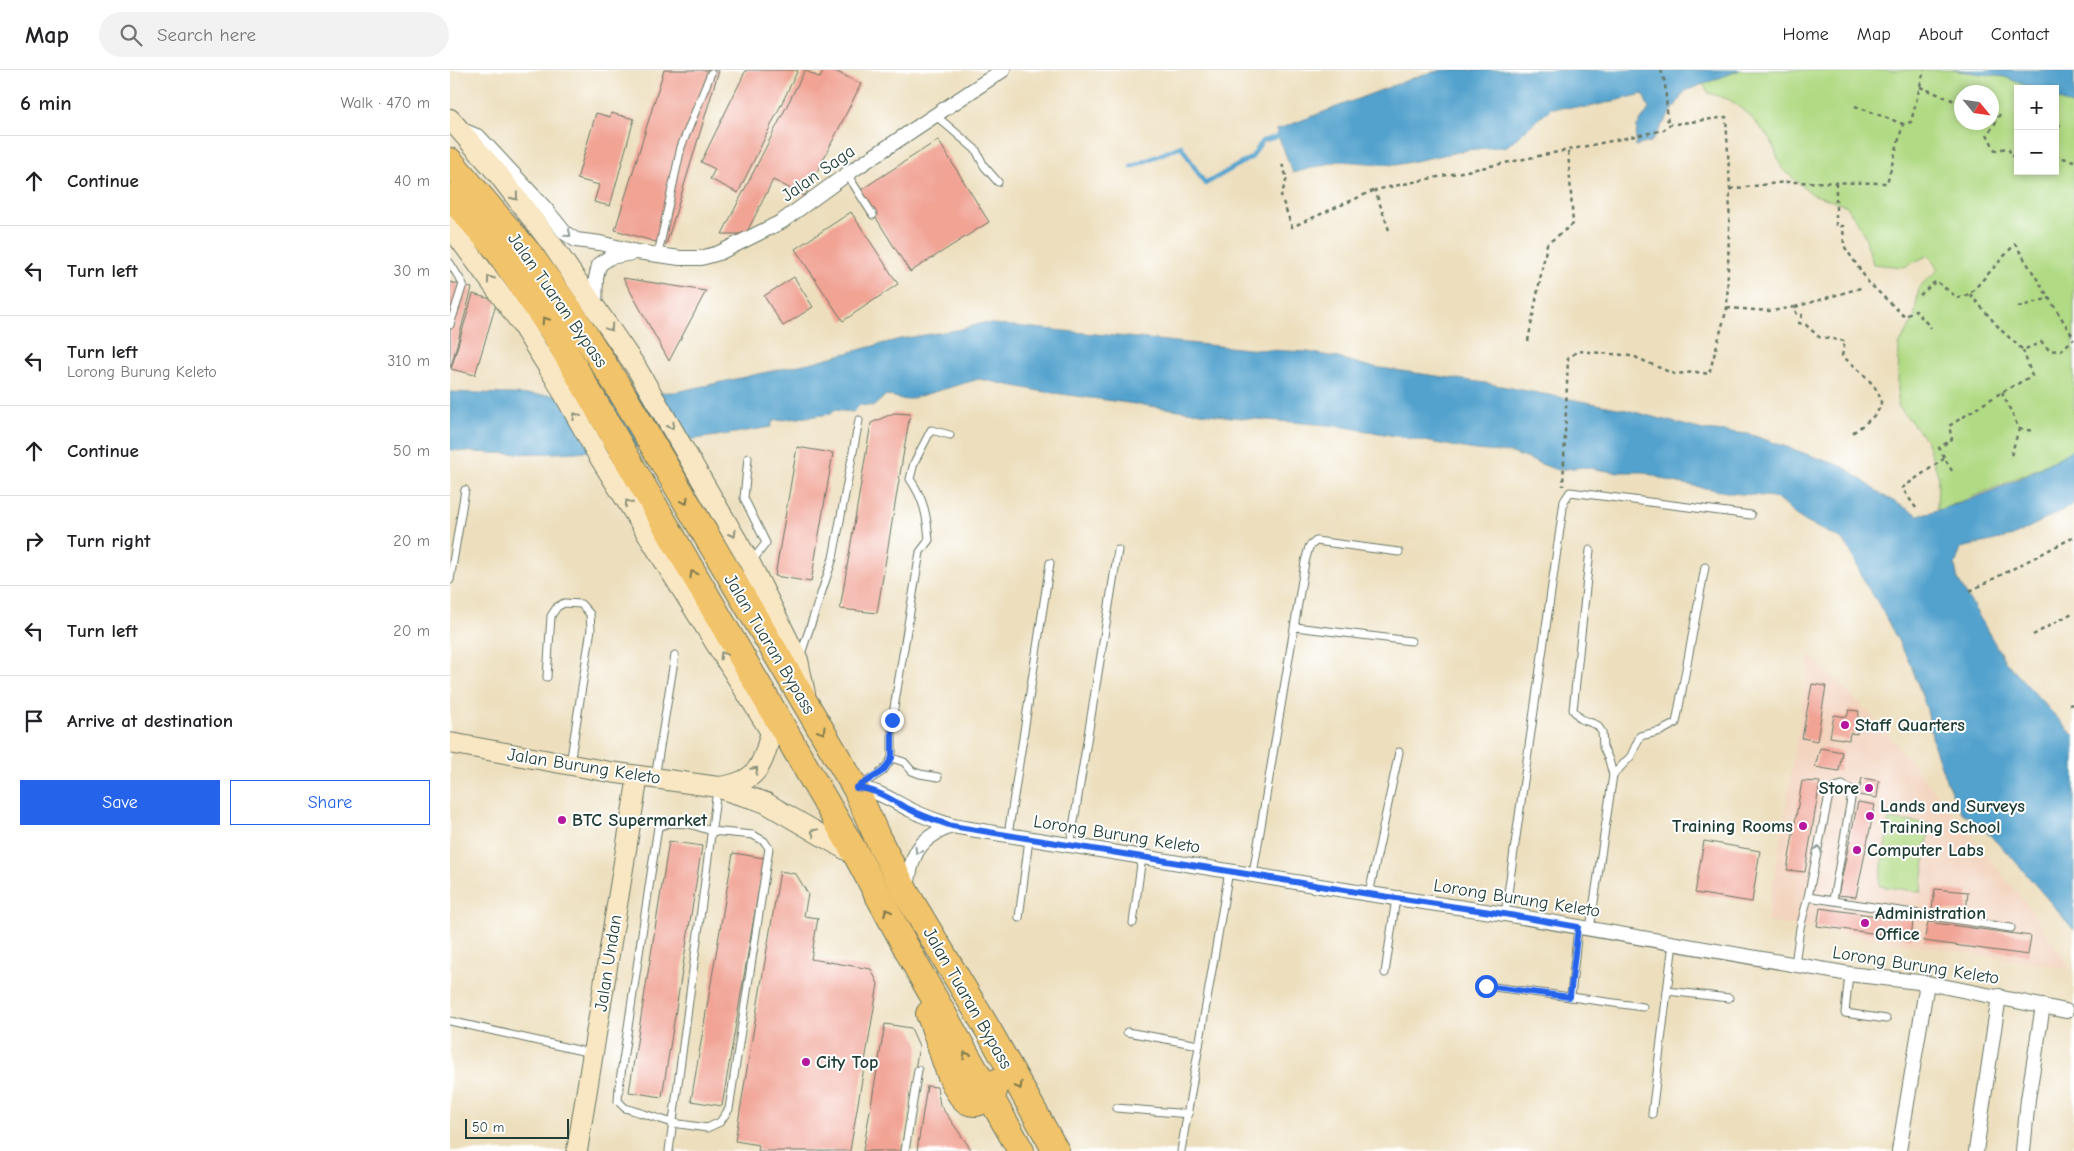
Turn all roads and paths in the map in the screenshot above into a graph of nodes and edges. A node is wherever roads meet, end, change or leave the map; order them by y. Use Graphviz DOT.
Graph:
graph roads {
  1 [pos="1003,70"];
  2 [pos="1661,70"];
  3 [pos="1924,70"];
  4 [pos="711,73"];
  5 [pos="1920,87"];
  6 [pos="1954,101"];
  7 [pos="1855,106"];
  8 [pos="935,115"];
  9 [pos="2060,123"];
  10 [pos="455,124"];
  11 [pos="1903,124"];
  12 [pos="1668,125"];
  13 [pos="1990,130"];
  14 [pos="2058,130"];
  15 [pos="1568,150"];
  16 [pos="2014,156"];
  17 [pos="2059,157"];
  18 [pos="450,161"];
  19 [pos="2074,161"];
  20 [pos="1282,164"];
  21 [pos="847,174"];
  22 [pos="998,182"];
  23 [pos="1836,182"];
  24 [pos="1730,188"];
  25 [pos="1375,190"];
  26 [pos="450,196"];
  27 [pos="873,215"];
  28 [pos="450,226"];
  29 [pos="1389,230"];
  30 [pos="637,252"];
  31 [pos="658,254"];
  32 [pos="450,263"];
  33 [pos="1864,287"];
  34 [pos="1970,294"];
  35 [pos="1920,295"];
  36 [pos="2050,298"];
  37 [pos="595,305"];
  38 [pos="1795,307"];
  39 [pos="2018,307"];
  40 [pos="1727,308"];
  41 [pos="450,325"];
  42 [pos="1931,328"];
  43 [pos="2074,338"];
  44 [pos="1528,341"];
  45 [pos="2023,350"];
  46 [pos="2002,392"];
  47 [pos="859,420"];
  48 [pos="2019,429"];
  49 [pos="2034,431"];
  50 [pos="1852,434"];
  51 [pos="950,435"];
  52 [pos="748,458"];
  53 [pos="1945,458"];
  54 [pos="2010,459"];
  55 [pos="1952,471"];
  56 [pos="1563,486"];
  57 [pos="465,490"];
  58 [pos="1916,508"];
  59 [pos="1751,515"];
  60 [pos="2074,537"];
  61 [pos="1118,550"];
  62 [pos="1590,550"];
  63 [pos="1399,552"];
  64 [pos="750,563"];
  65 [pos="1050,563"];
  66 [pos="1705,568"];
  67 [pos="450,580"];
  68 [pos="1970,591"];
  69 [pos="2074,612"];
  70 [pos="1295,627"];
  71 [pos="2033,635"];
  72 [pos="1411,641"];
  73 [pos="675,655"];
  74 [pos="798,660"];
  75 [pos="547,676"];
  76 [pos="2074,704"];
  77 [pos="2069,705"];
  78 [pos="808,708"];
  79 [pos="771,732"];
  80 [pos="450,743"];
  81 [pos="1399,752"];
  82 [pos="892,758"];
  83 [pos="570,764"];
  84 [pos="1613,775"];
  85 [pos="938,776"];
  86 [pos="647,777"];
  87 [pos="718,787"];
  88 [pos="856,788"];
  89 [pos="952,826"];
  90 [pos="712,831"];
  91 [pos="1008,835"];
  92 [pos="1029,839"];
  93 [pos="1070,846"];
  94 [pos="857,856"];
  95 [pos="1142,857"];
  96 [pos="1230,870"];
  97 [pos="1253,874"];
  98 [pos="906,893"];
  99 [pos="1369,894"];
  100 [pos="1808,897"];
  101 [pos="1396,898"];
  102 [pos="1833,900"];
  103 [pos="1504,914"];
  104 [pos="1019,918"];
  105 [pos="1133,923"];
  106 [pos="1584,928"];
  107 [pos="2011,928"];
  108 [pos="1673,943"];
  109 [pos="1794,964"];
  110 [pos="1385,973"];
  111 [pos="1849,974"];
  112 [pos="1927,983"];
  113 [pos="1486,986"];
  114 [pos="1667,991"];
  115 [pos="1999,996"];
  116 [pos="1570,997"];
  117 [pos="1730,998"];
  118 [pos="2043,1006"];
  119 [pos="1643,1007"];
  120 [pos="2070,1013"];
  121 [pos="1886,1019"];
  122 [pos="450,1021"];
  123 [pos="1127,1032"];
  124 [pos="1199,1045"];
  125 [pos="594,1054"];
  126 [pos="918,1070"];
  127 [pos="990,1097"];
  128 [pos="1116,1108"];
  129 [pos="1189,1114"];
  130 [pos="1652,1114"];
  131 [pos="673,1123"];
  132 [pos="577,1151"];
  133 [pos="669,1151"];
  134 [pos="905,1151"];
  135 [pos="1021,1151"];
  136 [pos="1056,1151"];
  137 [pos="1181,1151"];
  138 [pos="1899,1151"];
  139 [pos="1976,1151"];
  140 [pos="2022,1151"];
  1 -- 8 [label="street, Jalan Saga"];
  2 -- 12 [label="path"];
  3 -- 5 [label="path"];
  4 -- 31 [label="lane"];
  5 -- 6 [label="path"];
  5 -- 11 [label="path"];
  7 -- 11 [label="path"];
  8 -- 21 [label="street, Jalan Saga"];
  8 -- 22 [label="lane"];
  9 -- 14 [label="path"];
  10 -- 30 [label="street, Jalan Saga, one-way"];
  10 -- 37 [label="street, one-way"];
  11 -- 23 [label="path"];
  12 -- 15 [label="path"];
  12 -- 24 [label="path"];
  13 -- 16 [label="path"];
  15 -- 25 [label="path"];
  15 -- 44 [label="path"];
  17 -- 19 [label="path"];
  18 -- 78 [label="highway, Jalan Tuaran Bypass, one-way"];
  20 -- 25 [label="path"];
  21 -- 27 [label="lane"];
  21 -- 31 [label="street, Jalan Saga"];
  23 -- 24 [label="path"];
  23 -- 42 [label="path"];
  24 -- 40 [label="path"];
  25 -- 29 [label="path"];
  94 -- 26 [label="highway, Jalan Tuaran Bypass, one-way"];
  79 -- 28 [label="street, one-way"];
  30 -- 31 [label="street, Jalan Saga"];
  30 -- 37 [label="street, Jalan Saga"];
  32 -- 41 [label="lane"];
  33 -- 38 [label="path"];
  34 -- 35 [label="path"];
  34 -- 36 [label="path"];
  34 -- 45 [label="path"];
  36 -- 39 [label="path"];
  36 -- 43 [label="path"];
  37 -- 64 [label="street, one-way"];
  38 -- 40 [label="path"];
  38 -- 50 [label="path"];
  40 -- 56 [label="path"];
  43 -- 45 [label="path"];
  45 -- 46 [label="path"];
  46 -- 48 [label="path"];
  46 -- 53 [label="path"];
  47 -- 74 [label="lane"];
  48 -- 49 [label="path"];
  48 -- 54 [label="path"];
  51 -- 82 [label="lane"];
  52 -- 64 [label="lane"];
  53 -- 55 [label="path"];
  53 -- 58 [label="path"];
  57 -- 67 [label="lane"];
  59 -- 103 [label="lane"];
  60 -- 68 [label="path"];
  61 -- 93 [label="lane"];
  62 -- 84 [label="lane"];
  63 -- 70 [label="lane"];
  64 -- 74 [label="street"];
  65 -- 91 [label="lane"];
  66 -- 84 [label="lane"];
  69 -- 71 [label="path"];
  70 -- 72 [label="lane"];
  70 -- 97 [label="lane"];
  73 -- 86 [label="lane"];
  74 -- 78 [label="street"];
  75 -- 83 [label="lane"];
  76 -- 77 [label="path"];
  78 -- 88 [label="highway, Jalan Tuaran Bypass, one-way"];
  87 -- 79 [label="street, Jalan Burung Keleto, one-way"];
  79 -- 94 [label="street"];
  80 -- 83 [label="street, Jalan Burung Keleto"];
  81 -- 99 [label="lane"];
  82 -- 85 [label="lane"];
  82 -- 88 [label="lane"];
  83 -- 86 [label="street, Jalan Burung Keleto"];
  84 -- 106 [label="lane"];
  86 -- 87 [label="street, Jalan Burung Keleto"];
  86 -- 125 [label="street, Jalan Undan"];
  87 -- 90 [label="lane"];
  94 -- 87 [label="street, Jalan Burung Keleto, one-way"];
  88 -- 89 [label="street, Lorong Burung Keleto"];
  88 -- 98 [label="highway, Jalan Tuaran Bypass"];
  89 -- 91 [label="street, Lorong Burung Keleto"];
  89 -- 98 [label="street, one-way"];
  90 -- 131 [label="lane"];
  90 -- 131 [label="lane"];
  90 -- 131 [label="lane"];
  91 -- 92 [label="street, Lorong Burung Keleto"];
  92 -- 93 [label="street, Lorong Burung Keleto"];
  92 -- 104 [label="lane"];
  93 -- 95 [label="street, Lorong Burung Keleto"];
  127 -- 94 [label="highway, Jalan Tuaran Bypass, one-way"];
  95 -- 96 [label="street, Lorong Burung Keleto"];
  95 -- 105 [label="lane"];
  96 -- 97 [label="street, Lorong Burung Keleto"];
  96 -- 124 [label="lane"];
  97 -- 99 [label="street, Lorong Burung Keleto"];
  98 -- 127 [label="highway"];
  98 -- 136 [label="highway, Jalan Tuaran Bypass, one-way"];
  99 -- 101 [label="street, Lorong Burung Keleto"];
  100 -- 102 [label="lane"];
  100 -- 102 [label="lane, one-way"];
  100 -- 109 [label="lane"];
  101 -- 103 [label="street, Lorong Burung Keleto"];
  101 -- 110 [label="lane"];
  102 -- 107 [label="lane"];
  103 -- 106 [label="street, Lorong Burung Keleto"];
  106 -- 108 [label="street, Lorong Burung Keleto"];
  106 -- 116 [label="lane"];
  108 -- 109 [label="street, Lorong Burung Keleto"];
  108 -- 114 [label="lane"];
  109 -- 111 [label="street, Lorong Burung Keleto"];
  111 -- 112 [label="street, Lorong Burung Keleto"];
  111 -- 121 [label="lane"];
  112 -- 115 [label="street, Lorong Burung Keleto"];
  112 -- 138 [label="street"];
  113 -- 116 [label="lane"];
  114 -- 117 [label="lane"];
  114 -- 130 [label="lane"];
  115 -- 118 [label="street, Lorong Burung Keleto"];
  115 -- 139 [label="street"];
  116 -- 119 [label="lane"];
  118 -- 120 [label="street, Lorong Burung Keleto"];
  118 -- 140 [label="street"];
  122 -- 125 [label="lane"];
  123 -- 124 [label="lane"];
  124 -- 129 [label="lane"];
  125 -- 132 [label="street, Jalan Undan"];
  126 -- 134 [label="lane"];
  127 -- 135 [label="highway, Jalan Tuaran Bypass"];
  128 -- 129 [label="lane"];
  129 -- 137 [label="lane"];
  131 -- 133 [label="lane"];
}
